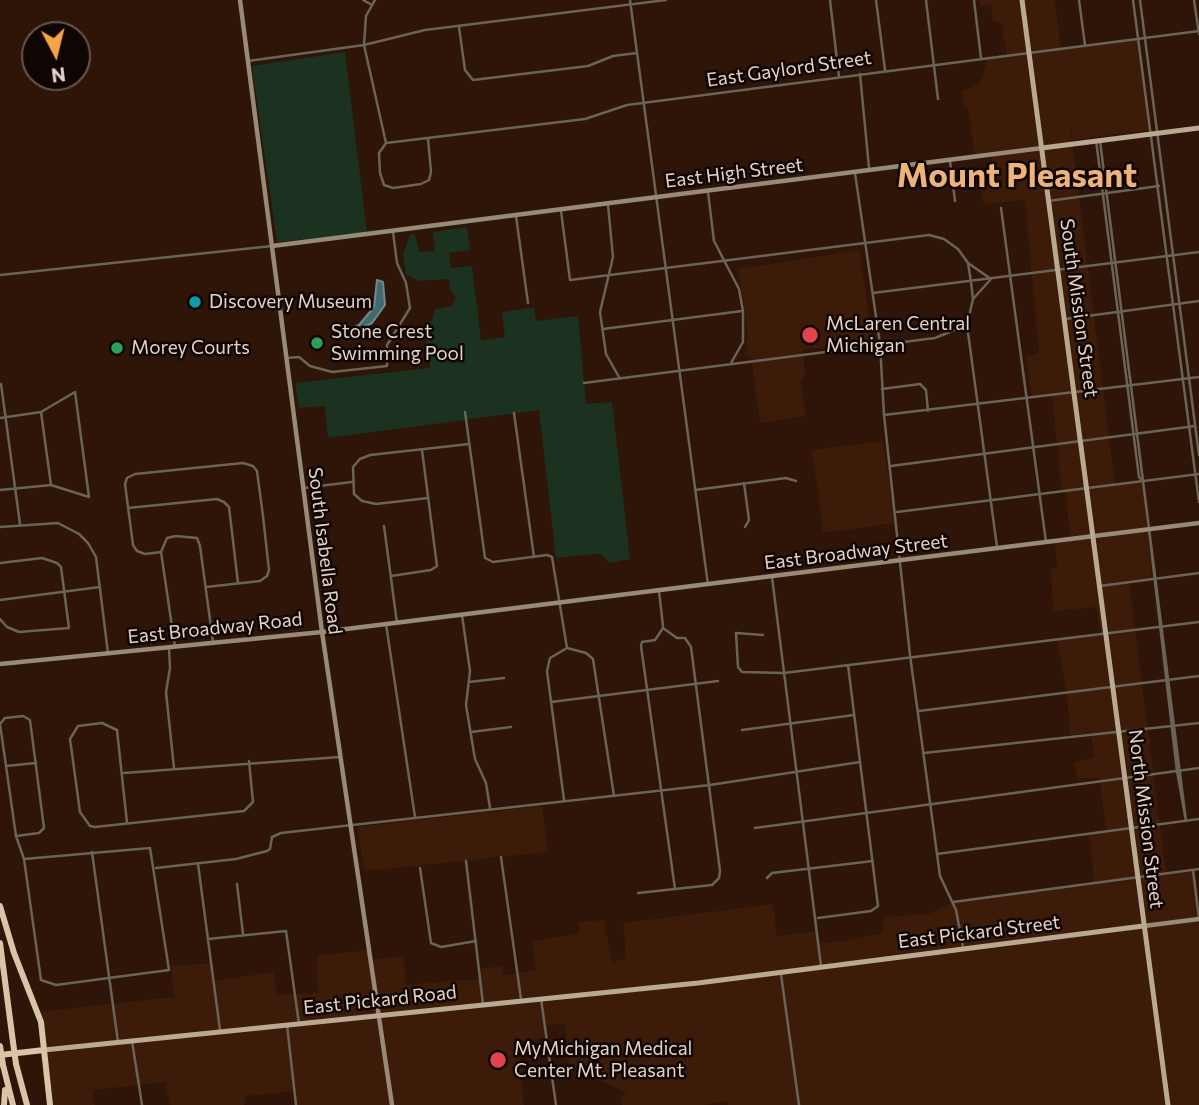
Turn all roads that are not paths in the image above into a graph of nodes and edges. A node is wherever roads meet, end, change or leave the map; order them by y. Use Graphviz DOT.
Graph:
graph roads {
  1 [pos="240,0"];
  2 [pos="363,0"];
  3 [pos="376,0"];
  4 [pos="666,0"];
  5 [pos="830,0"];
  6 [pos="876,0"];
  7 [pos="926,0"];
  8 [pos="974,0"];
  9 [pos="1023,0"];
  10 [pos="1079,0"];
  11 [pos="1133,0"];
  12 [pos="1140,0"];
  13 [pos="1195,0"];
  14 [pos="630,2"];
  15 [pos="372,5"];
  16 [pos="459,26"];
  17 [pos="1199,32"];
  18 [pos="1144,37"];
  19 [pos="1138,38"];
  20 [pos="364,45"];
  21 [pos="1085,45"];
  22 [pos="637,52"];
  23 [pos="1029,52"];
  24 [pos="981,58"];
  25 [pos="248,61"];
  26 [pos="934,65"];
  27 [pos="885,71"];
  28 [pos="860,74"];
  29 [pos="839,77"];
  30 [pos="938,99"];
  31 [pos="643,103"];
  32 [pos="1199,128"];
  33 [pos="1154,133"];
  34 [pos="428,139"];
  35 [pos="1098,140"];
  36 [pos="386,143"];
  37 [pos="1042,148"];
  38 [pos="950,161"];
  39 [pos="869,171"];
  40 [pos="855,173"];
  41 [pos="1164,186"];
  42 [pos="1158,187"];
  43 [pos="708,192"];
  44 [pos="1105,194"];
  45 [pos="655,199"];
  46 [pos="955,201"];
  47 [pos="1048,201"];
  48 [pos="608,205"];
  49 [pos="1001,208"];
  50 [pos="561,211"];
  51 [pos="516,216"];
  52 [pos="393,232"];
  53 [pos="866,244"];
  54 [pos="272,246"];
  55 [pos="1199,252"];
  56 [pos="1173,256"];
  57 [pos="1167,257"];
  58 [pos="723,262"];
  59 [pos="968,263"];
  60 [pos="1114,264"];
  61 [pos="665,270"];
  62 [pos="1058,272"];
  63 [pos="0,275"];
  64 [pos="610,276"];
  65 [pos="1010,277"];
  66 [pos="991,279"];
  67 [pos="971,282"];
  68 [pos="873,293"];
  69 [pos="973,299"];
  70 [pos="1199,301"];
  71 [pos="528,303"];
  72 [pos="1180,304"];
  73 [pos="1173,305"];
  74 [pos="743,311"];
  75 [pos="1121,312"];
  76 [pos="1065,319"];
  77 [pos="672,320"];
  78 [pos="967,325"];
  79 [pos="603,330"];
  80 [pos="880,344"];
  81 [pos="286,358"];
  82 [pos="731,363"];
  83 [pos="678,371"];
  84 [pos="1199,377"];
  85 [pos="620,378"];
  86 [pos="1183,379"];
  87 [pos="1189,379"];
  88 [pos="584,383"];
  89 [pos="1,384"];
  90 [pos="1130,386"];
  91 [pos="882,389"];
  92 [pos="1074,393"];
  93 [pos="1026,399"];
  94 [pos="977,405"];
  95 [pos="928,411"];
  96 [pos="41,412"];
  97 [pos="465,412"];
  98 [pos="514,413"];
  99 [pos="884,415"];
  100 [pos="6,417"];
  101 [pos="0,418"];
  102 [pos="1189,426"];
  103 [pos="1195,426"];
  104 [pos="1136,434"];
  105 [pos="1081,441"];
  106 [pos="469,444"];
  107 [pos="1033,447"];
  108 [pos="421,450"];
  109 [pos="984,453"];
  110 [pos="1199,455"];
  111 [pos="891,466"];
  112 [pos="1197,475"];
  113 [pos="796,481"];
  114 [pos="352,482"];
  115 [pos="1143,482"];
  116 [pos="744,483"];
  117 [pos="51,485"];
  118 [pos="15,488"];
  119 [pos="303,488"];
  120 [pos="1087,489"];
  121 [pos="695,490"];
  122 [pos="0,491"];
  123 [pos="1039,495"];
  124 [pos="428,498"];
  125 [pos="991,500"];
  126 [pos="1199,502"];
  127 [pos="128,508"];
  128 [pos="897,512"];
  129 [pos="1199,523"];
  130 [pos="20,524"];
  131 [pos="384,526"];
  132 [pos="0,527"];
  133 [pos="745,527"];
  134 [pos="1149,530"];
  135 [pos="1093,537"];
  136 [pos="1046,543"];
  137 [pos="997,549"];
  138 [pos="161,552"];
  139 [pos="534,557"];
  140 [pos="901,561"];
  141 [pos="0,564"];
  142 [pos="1199,573"];
  143 [pos="391,576"];
  144 [pos="772,577"];
  145 [pos="1154,579"];
  146 [pos="238,583"];
  147 [pos="708,585"];
  148 [pos="1100,586"];
  149 [pos="100,587"];
  150 [pos="205,587"];
  151 [pos="659,591"];
  152 [pos="65,592"];
  153 [pos="0,600"];
  154 [pos="560,603"];
  155 [pos="516,608"];
  156 [pos="462,615"];
  157 [pos="0,619"];
  158 [pos="1199,622"];
  159 [pos="397,623"];
  160 [pos="386,624"];
  161 [pos="1161,627"];
  162 [pos="663,628"];
  163 [pos="211,630"];
  164 [pos="322,632"];
  165 [pos="1106,633"];
  166 [pos="173,634"];
  167 [pos="763,635"];
  168 [pos="213,643"];
  169 [pos="175,647"];
  170 [pos="169,648"];
  171 [pos="567,648"];
  172 [pos="108,653"];
  173 [pos="911,658"];
  174 [pos="0,664"];
  175 [pos="848,665"];
  176 [pos="784,673"];
  177 [pos="1199,676"];
  178 [pos="504,678"];
  179 [pos="1168,680"];
  180 [pos="718,681"];
  181 [pos="469,682"];
  182 [pos="695,684"];
  183 [pos="1113,687"];
  184 [pos="647,691"];
  185 [pos="599,696"];
  186 [pos="551,702"];
  187 [pos="919,711"];
  188 [pos="854,715"];
  189 [pos="1,720"];
  190 [pos="1199,723"];
  191 [pos="792,724"];
  192 [pos="1174,726"];
  193 [pos="511,727"];
  194 [pos="743,730"];
  195 [pos="1119,731"];
  196 [pos="471,732"];
  197 [pos="924,753"];
  198 [pos="340,757"];
  199 [pos="249,761"];
  200 [pos="860,762"];
  201 [pos="36,763"];
  202 [pos="6,766"];
  203 [pos="174,768"];
  204 [pos="1199,768"];
  205 [pos="1179,771"];
  206 [pos="798,772"];
  207 [pos="122,773"];
  208 [pos="1125,778"];
  209 [pos="710,785"];
  210 [pos="661,791"];
  211 [pos="614,796"];
  212 [pos="564,800"];
  213 [pos="930,803"];
  214 [pos="490,808"];
  215 [pos="866,811"];
  216 [pos="415,817"];
  217 [pos="1199,819"];
  218 [pos="805,820"];
  219 [pos="1186,821"];
  220 [pos="127,823"];
  221 [pos="349,824"];
  222 [pos="755,828"];
  223 [pos="1132,828"];
  224 [pos="16,836"];
  225 [pos="92,852"];
  226 [pos="937,854"];
  227 [pos="501,857"];
  228 [pos="24,859"];
  229 [pos="466,861"];
  230 [pos="873,861"];
  231 [pos="198,863"];
  232 [pos="156,868"];
  233 [pos="420,868"];
  234 [pos="1199,869"];
  235 [pos="811,870"];
  236 [pos="1193,870"];
  237 [pos="1137,877"];
  238 [pos="766,878"];
  239 [pos="237,884"];
  240 [pos="675,890"];
  241 [pos="638,893"];
  242 [pos="953,902"];
  243 [pos="0,906"];
  244 [pos="817,919"];
  245 [pos="1199,919"];
  246 [pos="1143,926"];
  247 [pos="243,934"];
  248 [pos="208,939"];
  249 [pos="476,941"];
  250 [pos="0,943"];
  251 [pos="963,950"];
  252 [pos="821,969"];
  253 [pos="780,974"];
  254 [pos="763,976"];
  255 [pos="111,978"];
  256 [pos="541,999"];
  257 [pos="522,1001"];
  258 [pos="484,1006"];
  259 [pos="380,1016"];
  260 [pos="299,1024"];
  261 [pos="288,1025"];
  262 [pos="220,1032"];
  263 [pos="132,1041"];
  264 [pos="118,1043"];
  265 [pos="0,1046"];
  266 [pos="44,1050"];
  267 [pos="0,1055"];
  268 [pos="4,1074"];
  269 [pos="4,1105"];
  270 [pos="13,1105"];
  271 [pos="27,1105"];
  272 [pos="50,1105"];
  273 [pos="142,1105"];
  274 [pos="296,1105"];
  275 [pos="392,1105"];
  276 [pos="556,1105"];
  277 [pos="799,1105"];
  278 [pos="1168,1105"];
  1 -- 25 [label="street, South Isabella Road"];
  2 -- 15 [label="street"];
  3 -- 15 [label="street"];
  4 -- 14 [label="street"];
  5 -- 29 [label="street"];
  6 -- 27 [label="street"];
  7 -- 26 [label="street"];
  8 -- 24 [label="street"];
  9 -- 23 [label="main road, South Mission Street"];
  10 -- 21 [label="street"];
  11 -- 19 [label="street"];
  12 -- 18 [label="street"];
  13 -- 17 [label="street"];
  14 -- 16 [label="street"];
  14 -- 22 [label="street"];
  15 -- 20 [label="street"];
  16 -- 20 [label="street"];
  16 -- 22 [label="street"];
  17 -- 18 [label="street, East Gaylord Street"];
  18 -- 19 [label="street, East Gaylord Street"];
  18 -- 33 [label="street"];
  19 -- 21 [label="street, East Gaylord Street"];
  19 -- 33 [label="street"];
  20 -- 25 [label="street"];
  20 -- 36 [label="street"];
  21 -- 23 [label="street, East Gaylord Street"];
  22 -- 31 [label="street"];
  23 -- 24 [label="street, East Gaylord Street"];
  23 -- 37 [label="main road, South Mission Street"];
  24 -- 26 [label="street, East Gaylord Street"];
  25 -- 54 [label="street, South Isabella Road"];
  26 -- 27 [label="street, East Gaylord Street"];
  26 -- 30 [label="street"];
  27 -- 28 [label="street, East Gaylord Street"];
  28 -- 29 [label="street, East Gaylord Street"];
  28 -- 39 [label="street"];
  29 -- 31 [label="street, East Gaylord Street"];
  31 -- 34 [label="street, East Gaylord Street"];
  31 -- 45 [label="street"];
  32 -- 33 [label="main road, East High Street"];
  33 -- 35 [label="main road, East High Street"];
  33 -- 41 [label="street"];
  33 -- 42 [label="street"];
  34 -- 36 [label="street, East Gaylord Street"];
  34 -- 36 [label="street"];
  35 -- 37 [label="main road, East High Street"];
  35 -- 44 [label="street"];
  37 -- 38 [label="street, East High Street"];
  37 -- 47 [label="main road, South Mission Street"];
  38 -- 39 [label="street, East High Street"];
  38 -- 46 [label="street"];
  39 -- 40 [label="street, East High Street"];
  40 -- 43 [label="street, East High Street"];
  40 -- 53 [label="street"];
  41 -- 42 [label="street"];
  41 -- 56 [label="street"];
  42 -- 44 [label="street"];
  42 -- 57 [label="street"];
  43 -- 45 [label="street, East High Street"];
  43 -- 58 [label="street"];
  44 -- 47 [label="street"];
  44 -- 60 [label="street"];
  45 -- 48 [label="street, East High Street"];
  45 -- 61 [label="street"];
  47 -- 62 [label="main road, South Mission Street"];
  48 -- 50 [label="street, East High Street"];
  48 -- 64 [label="street"];
  49 -- 65 [label="street"];
  50 -- 51 [label="street, East High Street"];
  50 -- 64 [label="street"];
  51 -- 52 [label="street, East High Street"];
  51 -- 71 [label="street"];
  52 -- 54 [label="street, East High Street"];
  52 -- 81 [label="street"];
  53 -- 58 [label="street"];
  53 -- 59 [label="street"];
  53 -- 68 [label="street"];
  54 -- 63 [label="street"];
  54 -- 81 [label="street, South Isabella Road"];
  55 -- 56 [label="street"];
  56 -- 57 [label="street"];
  56 -- 72 [label="street"];
  57 -- 60 [label="street"];
  57 -- 73 [label="street"];
  58 -- 61 [label="street"];
  58 -- 74 [label="street"];
  59 -- 66 [label="street"];
  59 -- 67 [label="street"];
  60 -- 62 [label="street"];
  60 -- 75 [label="street"];
  61 -- 64 [label="street"];
  61 -- 77 [label="street"];
  62 -- 65 [label="street"];
  62 -- 76 [label="main road, South Mission Street"];
  64 -- 79 [label="street"];
  65 -- 66 [label="street"];
  65 -- 93 [label="street"];
  66 -- 67 [label="street"];
  66 -- 69 [label="street"];
  67 -- 68 [label="street"];
  67 -- 69 [label="street"];
  68 -- 80 [label="street"];
  69 -- 78 [label="street"];
  70 -- 72 [label="street"];
  72 -- 73 [label="street"];
  72 -- 87 [label="street"];
  73 -- 75 [label="street"];
  73 -- 86 [label="street"];
  74 -- 77 [label="street"];
  74 -- 82 [label="street"];
  75 -- 76 [label="street"];
  75 -- 90 [label="street"];
  76 -- 92 [label="main road, South Mission Street"];
  77 -- 79 [label="street"];
  77 -- 83 [label="street"];
  78 -- 80 [label="street"];
  78 -- 94 [label="street"];
  79 -- 85 [label="street"];
  80 -- 82 [label="street"];
  80 -- 91 [label="street"];
  81 -- 119 [label="street, South Isabella Road"];
  82 -- 83 [label="street"];
  83 -- 85 [label="street"];
  83 -- 121 [label="street"];
  84 -- 87 [label="street"];
  85 -- 88 [label="street"];
  86 -- 87 [label="street"];
  86 -- 90 [label="street"];
  86 -- 102 [label="street"];
  87 -- 103 [label="street"];
  89 -- 100 [label="street"];
  90 -- 92 [label="street"];
  90 -- 104 [label="street"];
  91 -- 95 [label="street"];
  91 -- 99 [label="street"];
  92 -- 93 [label="street"];
  92 -- 105 [label="main road, South Mission Street"];
  93 -- 94 [label="street"];
  93 -- 107 [label="street"];
  94 -- 95 [label="street"];
  94 -- 109 [label="street"];
  95 -- 99 [label="street"];
  96 -- 100 [label="street"];
  96 -- 117 [label="street"];
  96 -- 117 [label="street"];
  97 -- 106 [label="street"];
  98 -- 139 [label="street"];
  99 -- 111 [label="street"];
  100 -- 101 [label="street"];
  100 -- 118 [label="street"];
  102 -- 103 [label="street"];
  102 -- 104 [label="street"];
  102 -- 112 [label="street"];
  103 -- 110 [label="street"];
  104 -- 105 [label="street"];
  104 -- 115 [label="street"];
  105 -- 107 [label="street"];
  105 -- 120 [label="main road, South Mission Street"];
  106 -- 108 [label="street"];
  106 -- 139 [label="street"];
  107 -- 109 [label="street"];
  107 -- 123 [label="street"];
  108 -- 114 [label="street"];
  108 -- 124 [label="street"];
  109 -- 111 [label="street"];
  109 -- 125 [label="street"];
  111 -- 128 [label="street"];
  112 -- 115 [label="street"];
  112 -- 126 [label="street"];
  113 -- 116 [label="street"];
  114 -- 119 [label="street"];
  114 -- 124 [label="street"];
  115 -- 120 [label="street"];
  115 -- 134 [label="street"];
  116 -- 121 [label="street"];
  116 -- 133 [label="street"];
  117 -- 118 [label="street"];
  118 -- 122 [label="street"];
  118 -- 130 [label="street"];
  119 -- 164 [label="street, South Isabella Road"];
  120 -- 123 [label="street"];
  120 -- 135 [label="main road, South Mission Street"];
  121 -- 147 [label="street"];
  123 -- 125 [label="street"];
  123 -- 136 [label="street"];
  124 -- 143 [label="street"];
  125 -- 128 [label="street"];
  125 -- 137 [label="street"];
  127 -- 138 [label="street"];
  127 -- 146 [label="street"];
  127 -- 146 [label="street"];
  128 -- 140 [label="street"];
  129 -- 134 [label="street, East Broadway Street"];
  130 -- 132 [label="street"];
  130 -- 149 [label="street"];
  131 -- 143 [label="street"];
  134 -- 135 [label="street, East Broadway Street"];
  134 -- 145 [label="street"];
  135 -- 136 [label="street, East Broadway Street"];
  135 -- 148 [label="main road, North Mission Street"];
  136 -- 137 [label="street, East Broadway Street"];
  137 -- 140 [label="street, East Broadway Street"];
  138 -- 150 [label="street"];
  138 -- 166 [label="street"];
  139 -- 154 [label="street"];
  140 -- 144 [label="street, East Broadway Street"];
  140 -- 173 [label="street"];
  141 -- 152 [label="street"];
  142 -- 145 [label="street"];
  143 -- 159 [label="street"];
  144 -- 147 [label="street, East Broadway Street"];
  144 -- 176 [label="street"];
  145 -- 148 [label="street"];
  145 -- 161 [label="street"];
  146 -- 150 [label="street"];
  147 -- 151 [label="street, East Broadway Street"];
  148 -- 165 [label="main road, North Mission Street"];
  149 -- 152 [label="street"];
  149 -- 172 [label="street"];
  150 -- 163 [label="street"];
  151 -- 154 [label="street, East Broadway Street"];
  151 -- 162 [label="street"];
  152 -- 153 [label="street"];
  152 -- 157 [label="street"];
  154 -- 155 [label="street, East Broadway Street"];
  154 -- 171 [label="street"];
  155 -- 156 [label="street, East Broadway Road"];
  156 -- 159 [label="street, East Broadway Road"];
  156 -- 181 [label="street"];
  158 -- 161 [label="street"];
  159 -- 160 [label="street, East Broadway Road"];
  160 -- 164 [label="street, East Broadway Road"];
  160 -- 216 [label="street"];
  161 -- 165 [label="street"];
  161 -- 179 [label="street"];
  162 -- 182 [label="street"];
  162 -- 184 [label="street"];
  163 -- 166 [label="street"];
  163 -- 168 [label="street"];
  164 -- 168 [label="street, East Broadway Road"];
  164 -- 198 [label="street, South Isabella Road"];
  165 -- 173 [label="street"];
  165 -- 183 [label="main road, North Mission Street"];
  166 -- 169 [label="street"];
  167 -- 176 [label="street"];
  168 -- 169 [label="street, East Broadway Road"];
  169 -- 170 [label="street, East Broadway Road"];
  170 -- 172 [label="street, East Broadway Road"];
  170 -- 203 [label="street"];
  171 -- 185 [label="street"];
  171 -- 186 [label="street"];
  172 -- 174 [label="street, East Broadway Road"];
  173 -- 175 [label="street"];
  173 -- 187 [label="street"];
  175 -- 176 [label="street"];
  175 -- 188 [label="street"];
  176 -- 191 [label="street"];
  177 -- 179 [label="street"];
  178 -- 181 [label="street"];
  179 -- 183 [label="street"];
  179 -- 192 [label="street"];
  180 -- 182 [label="street"];
  181 -- 196 [label="street"];
  182 -- 184 [label="street"];
  182 -- 209 [label="street"];
  183 -- 187 [label="street"];
  183 -- 195 [label="main road, North Mission Street"];
  184 -- 185 [label="street"];
  184 -- 210 [label="street"];
  185 -- 186 [label="street"];
  185 -- 211 [label="street"];
  186 -- 212 [label="street"];
  187 -- 197 [label="street"];
  188 -- 191 [label="street"];
  188 -- 200 [label="street"];
  189 -- 201 [label="street"];
  189 -- 202 [label="street"];
  190 -- 192 [label="street"];
  191 -- 194 [label="street"];
  191 -- 206 [label="street"];
  192 -- 195 [label="street"];
  192 -- 205 [label="street"];
  193 -- 196 [label="street"];
  195 -- 197 [label="street"];
  195 -- 208 [label="main road, North Mission Street"];
  196 -- 214 [label="street"];
  197 -- 213 [label="street"];
  198 -- 199 [label="street"];
  198 -- 221 [label="street, South Isabella Road"];
  199 -- 203 [label="street"];
  199 -- 220 [label="street"];
  200 -- 206 [label="street"];
  200 -- 215 [label="street"];
  201 -- 202 [label="street"];
  201 -- 224 [label="street"];
  202 -- 224 [label="street"];
  203 -- 207 [label="street"];
  204 -- 205 [label="street"];
  205 -- 208 [label="street"];
  205 -- 219 [label="street"];
  206 -- 209 [label="street"];
  206 -- 218 [label="street"];
  207 -- 220 [label="street"];
  207 -- 220 [label="street"];
  208 -- 213 [label="street"];
  208 -- 223 [label="main road, North Mission Street"];
  209 -- 210 [label="street"];
  209 -- 240 [label="street"];
  210 -- 211 [label="street"];
  210 -- 240 [label="street"];
  211 -- 212 [label="street"];
  212 -- 214 [label="street"];
  213 -- 215 [label="street"];
  213 -- 226 [label="street"];
  214 -- 216 [label="street"];
  215 -- 218 [label="street"];
  215 -- 230 [label="street"];
  216 -- 221 [label="street"];
  217 -- 219 [label="street"];
  218 -- 222 [label="street"];
  218 -- 235 [label="street"];
  219 -- 223 [label="street"];
  221 -- 231 [label="street"];
  221 -- 259 [label="street, South Isabella Road"];
  223 -- 226 [label="street"];
  223 -- 237 [label="main road, North Mission Street"];
  224 -- 228 [label="street"];
  225 -- 228 [label="street"];
  225 -- 232 [label="street"];
  225 -- 255 [label="street"];
  226 -- 242 [label="street"];
  227 -- 257 [label="street"];
  228 -- 255 [label="street"];
  229 -- 249 [label="street"];
  230 -- 235 [label="street"];
  230 -- 244 [label="street"];
  231 -- 232 [label="street"];
  231 -- 248 [label="street"];
  232 -- 255 [label="street"];
  233 -- 249 [label="street"];
  234 -- 236 [label="street"];
  235 -- 238 [label="street"];
  235 -- 244 [label="street"];
  236 -- 237 [label="street"];
  236 -- 245 [label="street"];
  237 -- 242 [label="street"];
  237 -- 246 [label="main road, North Mission Street"];
  239 -- 247 [label="street"];
  240 -- 241 [label="street"];
  242 -- 251 [label="street"];
  243 -- 266 [label="highway"];
  244 -- 252 [label="street"];
  245 -- 246 [label="street, East Pickard Street"];
  246 -- 251 [label="main road, East Pickard Street"];
  246 -- 278 [label="main road, North Mission Street"];
  247 -- 248 [label="street"];
  247 -- 260 [label="street"];
  248 -- 262 [label="street"];
  249 -- 258 [label="street"];
  250 -- 271 [label="highway, bridge"];
  251 -- 252 [label="main road, East Pickard Street"];
  252 -- 253 [label="main road, East Pickard Street"];
  253 -- 254 [label="main road, East Pickard Street"];
  253 -- 277 [label="street"];
  254 -- 256 [label="main road, East Pickard Road"];
  255 -- 264 [label="street"];
  256 -- 257 [label="main road, East Pickard Road"];
  256 -- 276 [label="street"];
  257 -- 258 [label="main road, East Pickard Road"];
  258 -- 259 [label="main road, East Pickard Road"];
  259 -- 260 [label="main road, East Pickard Road"];
  259 -- 275 [label="street, South Isabella Road"];
  260 -- 261 [label="main road, East Pickard Road"];
  261 -- 262 [label="main road, East Pickard Road"];
  261 -- 274 [label="street"];
  262 -- 263 [label="main road, East Pickard Road"];
  263 -- 264 [label="main road, East Pickard Road"];
  263 -- 273 [label="street"];
  264 -- 266 [label="main road, East Pickard Road"];
  265 -- 268 [label="highway, bridge"];
  266 -- 267 [label="highway, East Pickard Road"];
  266 -- 272 [label="highway"];
  268 -- 269 [label="highway"];
  268 -- 270 [label="highway"];
}
